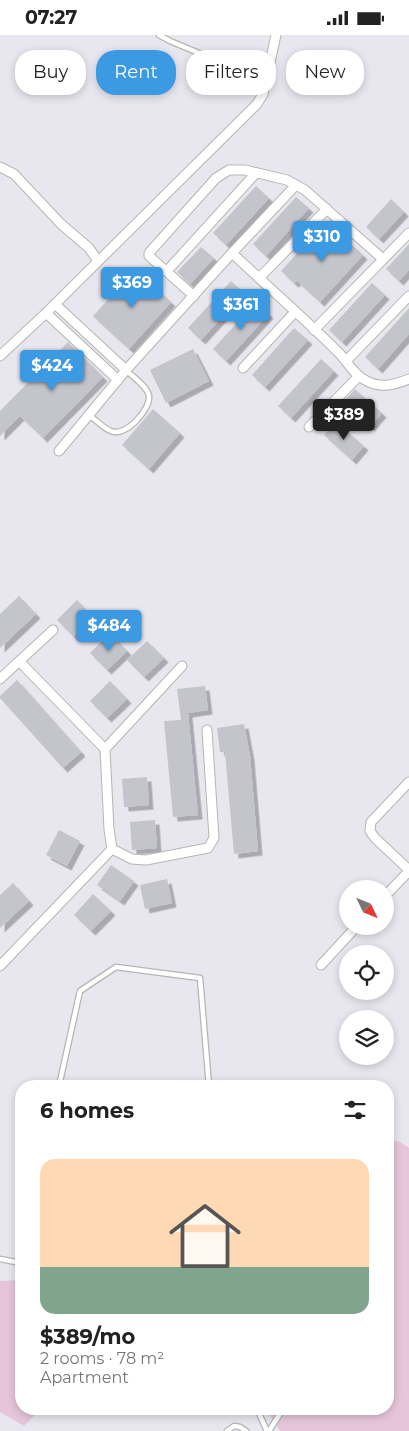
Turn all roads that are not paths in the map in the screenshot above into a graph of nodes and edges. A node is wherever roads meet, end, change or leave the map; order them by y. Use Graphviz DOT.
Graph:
graph roads {
  1 [pos="159,35"];
  2 [pos="276,35"];
  3 [pos="192,50"];
  4 [pos="273,50"];
  5 [pos="262,95"];
  6 [pos="0,167"];
  7 [pos="256,173"];
  8 [pos="296,185"];
  9 [pos="327,209"];
  10 [pos="409,233"];
  11 [pos="232,253"];
  12 [pos="383,259"];
  13 [pos="98,261"];
  14 [pos="167,271"];
  15 [pos="259,278"];
  16 [pos="194,296"];
  17 [pos="409,296"];
  18 [pos="55,304"];
  19 [pos="294,312"];
  20 [pos="46,313"];
  21 [pos="314,330"];
  22 [pos="0,356"];
  23 [pos="346,361"];
  24 [pos="243,368"];
  25 [pos="126,370"];
  26 [pos="359,376"];
  27 [pos="409,379"];
  28 [pos="118,380"];
  29 [pos="90,415"];
  30 [pos="309,427"];
  31 [pos="59,451"];
  32 [pos="53,630"];
  33 [pos="20,662"];
  34 [pos="182,666"];
  35 [pos="0,679"];
  36 [pos="207,730"];
  37 [pos="105,749"];
  38 [pos="409,783"];
  39 [pos="112,849"];
  40 [pos="409,870"];
  41 [pos="394,886"];
  42 [pos="349,935"];
  43 [pos="0,965"];
  44 [pos="321,965"];
  45 [pos="60,1080"];
  46 [pos="208,1080"];
  47 [pos="0,1259"];
  48 [pos="15,1261"];
  49 [pos="260,1415"];
  50 [pos="279,1415"];
  51 [pos="227,1431"];
  52 [pos="246,1431"];
  53 [pos="268,1431"];
  1 -- 3 [label="lane"];
  2 -- 4 [label="street"];
  5 -- 13 [label="street"];
  6 -- 13 [label="street"];
  7 -- 8 [label="street"];
  7 -- 14 [label="street"];
  7 -- 14 [label="street"];
  8 -- 9 [label="street"];
  8 -- 11 [label="street"];
  9 -- 12 [label="street"];
  9 -- 15 [label="street"];
  10 -- 12 [label="street"];
  11 -- 15 [label="street"];
  11 -- 16 [label="street"];
  12 -- 21 [label="street"];
  13 -- 18 [label="street"];
  14 -- 16 [label="street"];
  15 -- 19 [label="street"];
  16 -- 25 [label="street"];
  17 -- 23 [label="street"];
  18 -- 20 [label="street"];
  18 -- 25 [label="street"];
  19 -- 21 [label="street"];
  19 -- 24 [label="street"];
  20 -- 22 [label="street"];
  20 -- 28 [label="street"];
  21 -- 23 [label="street"];
  23 -- 26 [label="street"];
  25 -- 28 [label="street"];
  25 -- 29 [label="lane"];
  26 -- 27 [label="street"];
  26 -- 30 [label="street"];
  28 -- 29 [label="street"];
  29 -- 31 [label="street"];
  32 -- 33 [label="street"];
  33 -- 35 [label="street"];
  33 -- 37 [label="street"];
  34 -- 37 [label="street"];
  36 -- 39 [label="street"];
  37 -- 39 [label="street"];
  38 -- 40 [label="street"];
  39 -- 43 [label="street"];
  40 -- 41 [label="street"];
  42 -- 44 [label="street"];
  45 -- 46 [label="lane"];
  47 -- 48 [label="lane"];
  49 -- 53 [label="lane"];
  50 -- 53 [label="lane"];
  51 -- 52 [label="lane"];
}
